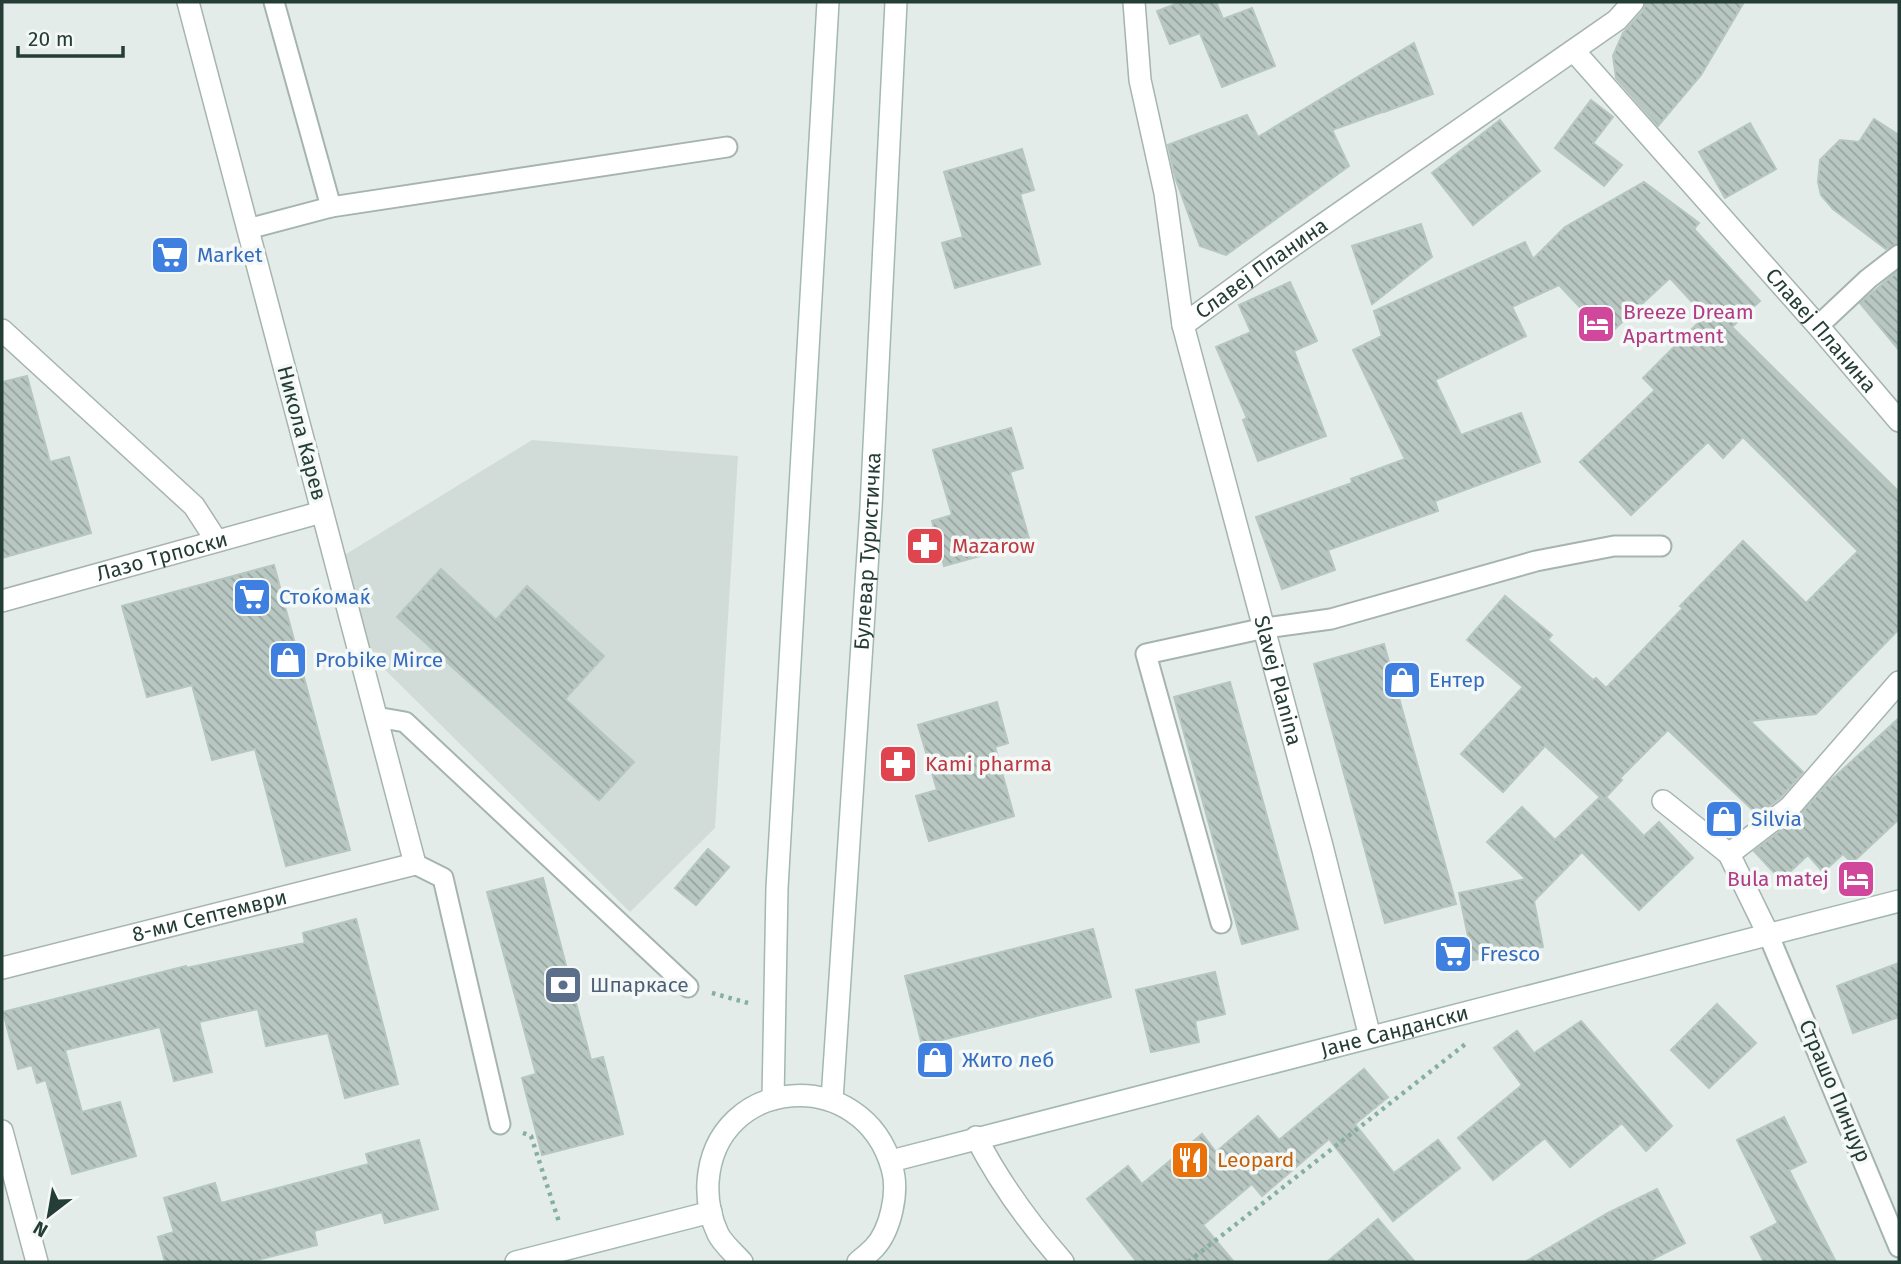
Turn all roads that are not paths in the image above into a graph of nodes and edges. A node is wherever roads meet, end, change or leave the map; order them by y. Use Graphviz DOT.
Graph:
graph roads {
  1 [pos="188,2"];
  2 [pos="274,2"];
  3 [pos="828,2"];
  4 [pos="897,2"];
  5 [pos="1134,2"];
  6 [pos="1633,2"];
  7 [pos="1574,51"];
  8 [pos="727,147"];
  9 [pos="331,207"];
  10 [pos="248,229"];
  11 [pos="1899,255"];
  12 [pos="1183,325"];
  13 [pos="1818,326"];
  14 [pos="2,330"];
  15 [pos="1899,422"];
  16 [pos="323,512"];
  17 [pos="216,540"];
  18 [pos="1661,546"];
  19 [pos="2,601"];
  20 [pos="1265,628"];
  21 [pos="1899,682"];
  22 [pos="376,717"];
  23 [pos="1663,801"];
  24 [pos="1729,854"];
  25 [pos="415,864"];
  26 [pos="1899,901"];
  27 [pos="1221,923"];
  28 [pos="1769,936"];
  29 [pos="2,968"];
  30 [pos="688,987"];
  31 [pos="1370,1037"];
  32 [pos="773,1099"];
  33 [pos="832,1100"];
  34 [pos="500,1124"];
  35 [pos="2,1131"];
  36 [pos="976,1137"];
  37 [pos="891,1161"];
  38 [pos="711,1212"];
  39 [pos="1899,1247"];
  40 [pos="37,1262"];
  41 [pos="516,1262"];
  42 [pos="742,1262"];
  43 [pos="858,1262"];
  44 [pos="1063,1262"];
  1 -- 10 [label="street, Никола Карев"];
  2 -- 9 [label="lane"];
  3 -- 32 [label="street"];
  4 -- 33 [label="street, Булевар Туристичка"];
  5 -- 12 [label="street, Славеј Планина"];
  6 -- 7 [label="street, Славеј Планина"];
  7 -- 12 [label="street, Славеј Планина"];
  7 -- 13 [label="street, Славеј Планина"];
  8 -- 9 [label="lane"];
  9 -- 10 [label="lane"];
  10 -- 16 [label="street, Никола Карев"];
  11 -- 13 [label="lane"];
  12 -- 20 [label="street, Slavej Planina"];
  13 -- 15 [label="street, Славеј Планина"];
  14 -- 17 [label="street"];
  16 -- 17 [label="street, Лазо Трпоски"];
  16 -- 22 [label="street, Никола Карев"];
  17 -- 19 [label="street, Лазо Трпоски"];
  18 -- 20 [label="lane"];
  20 -- 27 [label="lane"];
  20 -- 31 [label="street, Slavej Planina"];
  21 -- 24 [label="street"];
  22 -- 25 [label="street, Никола Карев"];
  22 -- 30 [label="lane"];
  23 -- 24 [label="street"];
  24 -- 28 [label="street"];
  25 -- 29 [label="street, 8-ми Септември"];
  25 -- 34 [label="lane"];
  26 -- 28 [label="street, Јане Сандански"];
  28 -- 31 [label="street, Јане Сандански"];
  28 -- 39 [label="lane, Страшо Пинџур"];
  31 -- 36 [label="street, Јане Сандански"];
  32 -- 33 [label="street"];
  32 -- 38 [label="street"];
  33 -- 37 [label="street"];
  35 -- 40 [label="street"];
  36 -- 37 [label="street, Јане Сандански"];
  36 -- 44 [label="street"];
  37 -- 43 [label="street"];
  38 -- 41 [label="street"];
  38 -- 42 [label="street"];
}
